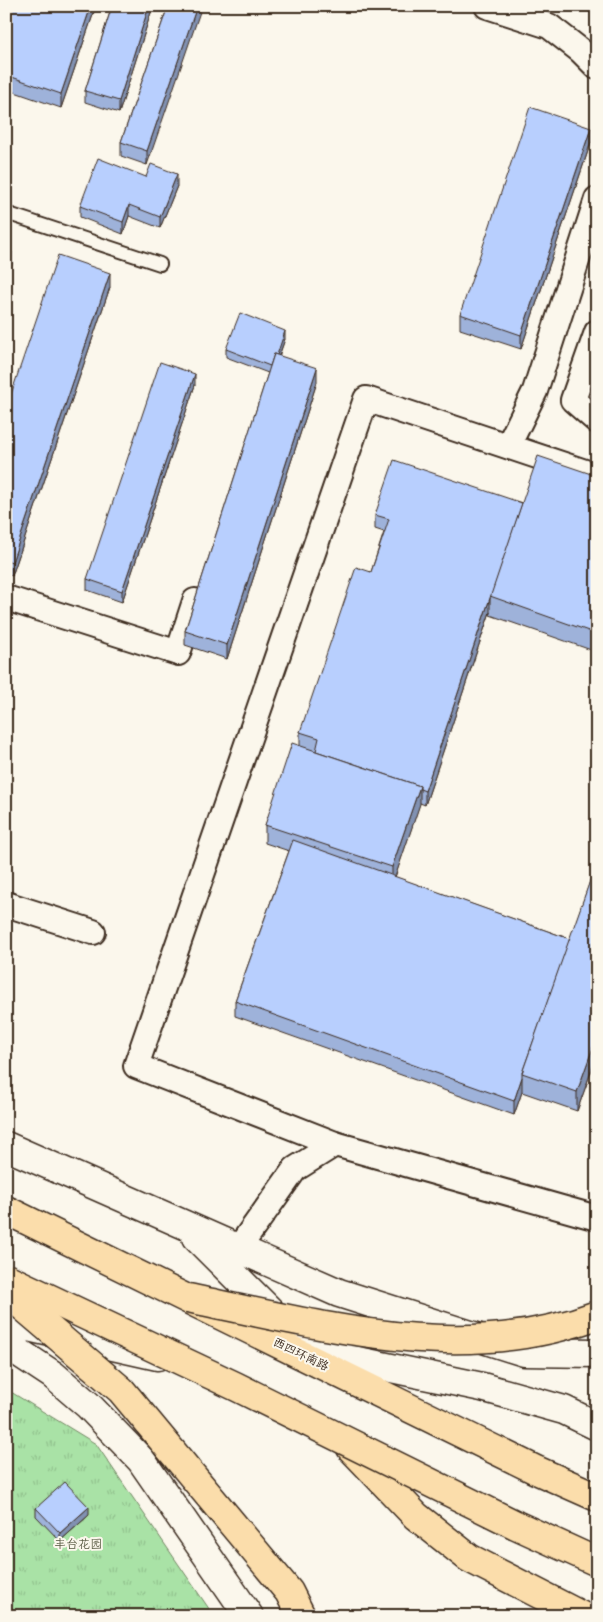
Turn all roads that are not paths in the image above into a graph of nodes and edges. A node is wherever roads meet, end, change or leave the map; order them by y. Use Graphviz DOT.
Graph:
graph roads {
  1 [pos="487,6"];
  2 [pos="597,67"];
  3 [pos="597,199"];
  4 [pos="6,213"];
  5 [pos="160,264"];
  6 [pos="597,332"];
  7 [pos="597,421"];
  8 [pos="508,446"];
  9 [pos="597,476"];
  10 [pos="202,579"];
  11 [pos="6,598"];
  12 [pos="6,904"];
  13 [pos="92,932"];
  14 [pos="335,1144"];
  15 [pos="6,1146"];
  16 [pos="6,1208"];
  17 [pos="597,1218"];
  18 [pos="184,1225"];
  19 [pos="238,1249"];
  20 [pos="6,1278"];
  21 [pos="6,1292"];
  22 [pos="188,1298"];
  23 [pos="597,1315"];
  24 [pos="6,1322"];
  25 [pos="6,1344"];
  26 [pos="310,1351"];
  27 [pos="597,1353"];
  28 [pos="176,1360"];
  29 [pos="597,1426"];
  30 [pos="351,1448"];
  31 [pos="597,1497"];
  32 [pos="597,1562"];
  33 [pos="288,1592"];
  34 [pos="249,1616"];
  35 [pos="301,1616"];
  36 [pos="312,1616"];
  37 [pos="582,1616"];
  1 -- 2 [label="street"];
  3 -- 8 [label="street"];
  4 -- 5 [label="lane"];
  6 -- 7 [label="street"];
  8 -- 9 [label="street"];
  8 -- 14 [label="street"];
  10 -- 11 [label="street"];
  12 -- 13 [label="street"];
  14 -- 17 [label="street"];
  14 -- 19 [label="street"];
  15 -- 18 [label="main road, 西四环南路"];
  16 -- 22 [label="highway, 西四环南路"];
  16 -- 26 [label="main road, 西四环南路"];
  18 -- 19 [label="main road"];
  18 -- 26 [label="main road, 西四环南路"];
  19 -- 27 [label="main road"];
  20 -- 28 [label="main road"];
  20 -- 32 [label="highway, bridge"];
  21 -- 33 [label="highway, bridge"];
  22 -- 23 [label="highway, bridge"];
  22 -- 31 [label="highway, 西四环南路, bridge"];
  24 -- 28 [label="main road"];
  25 -- 34 [label="main road"];
  26 -- 29 [label="main road, 西四环南路"];
  28 -- 30 [label="main road"];
  30 -- 37 [label="highway"];
  33 -- 35 [label="highway, bridge"];
  33 -- 36 [label="highway, bridge"];
}
